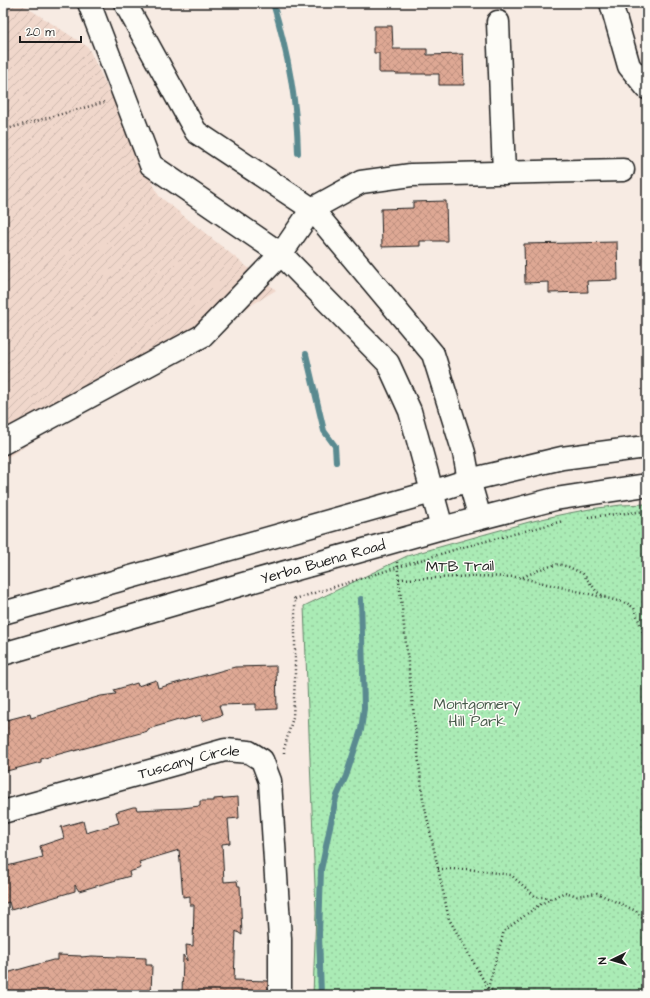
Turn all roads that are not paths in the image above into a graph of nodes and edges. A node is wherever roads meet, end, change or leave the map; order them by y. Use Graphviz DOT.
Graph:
graph roads {
  1 [pos="88,3"];
  2 [pos="125,3"];
  3 [pos="611,3"];
  4 [pos="498,22"];
  5 [pos="647,88"];
  6 [pos="623,170"];
  7 [pos="504,173"];
  8 [pos="312,208"];
  9 [pos="281,254"];
  10 [pos="3,443"];
  11 [pos="647,448"];
  12 [pos="469,480"];
  13 [pos="647,486"];
  14 [pos="432,492"];
  15 [pos="480,518"];
  16 [pos="442,528"];
  17 [pos="3,613"];
  18 [pos="3,654"];
  19 [pos="3,812"];
  20 [pos="280,995"];
  1 -- 9 [label="street"];
  2 -- 8 [label="street"];
  3 -- 5 [label="street"];
  4 -- 7 [label="street"];
  6 -- 7 [label="street"];
  7 -- 8 [label="street"];
  8 -- 9 [label="street"];
  8 -- 12 [label="street"];
  9 -- 10 [label="street"];
  9 -- 14 [label="street"];
  11 -- 12 [label="street"];
  12 -- 14 [label="street"];
  12 -- 15 [label="street"];
  13 -- 15 [label="street, Yerba Buena Road"];
  14 -- 16 [label="street"];
  14 -- 17 [label="street"];
  15 -- 16 [label="street, Yerba Buena Road"];
  16 -- 18 [label="street, Yerba Buena Road"];
  19 -- 20 [label="street, Tuscany Circle"];
}
